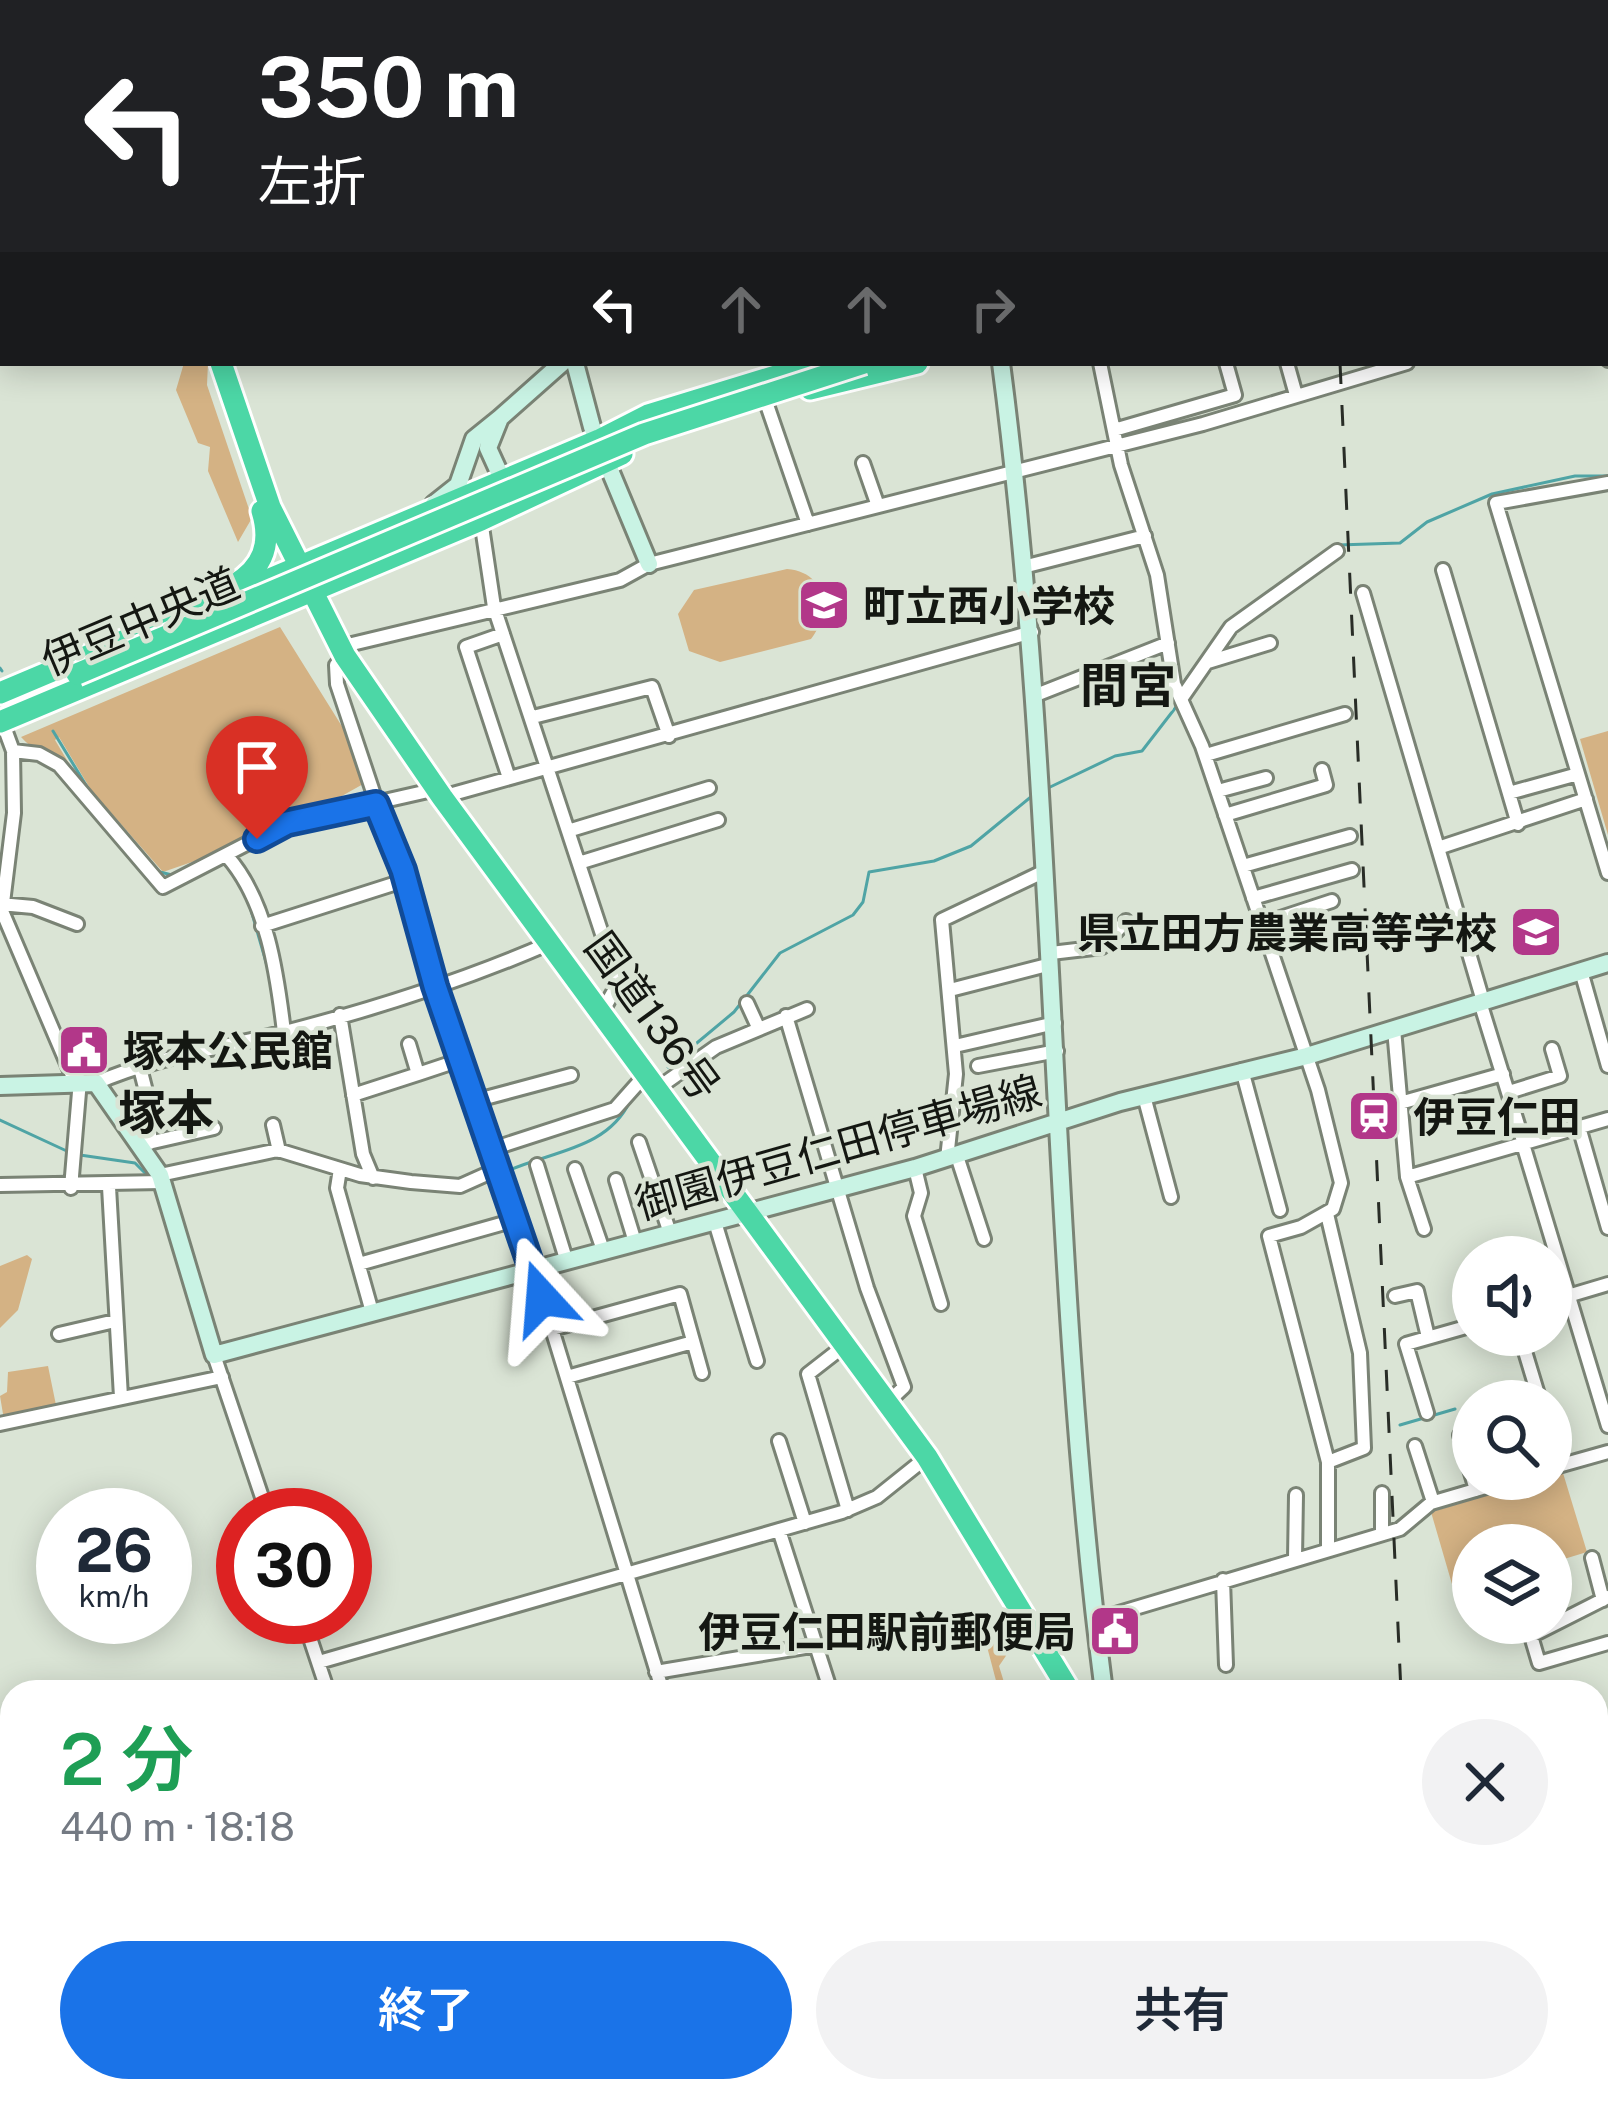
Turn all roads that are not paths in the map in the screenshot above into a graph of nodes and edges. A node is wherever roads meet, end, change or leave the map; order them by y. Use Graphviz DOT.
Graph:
graph roads {
  1 [pos="222,366"];
  2 [pos="233,366"];
  3 [pos="559,366"];
  4 [pos="576,366"];
  5 [pos="794,366"];
  6 [pos="855,366"];
  7 [pos="905,366"];
  8 [pos="1001,366"];
  9 [pos="1103,366"];
  10 [pos="1227,366"];
  11 [pos="1288,366"];
  12 [pos="1330,366"];
  13 [pos="1360,368"];
  14 [pos="754,371"];
  15 [pos="1330,382"];
  16 [pos="234,387"];
  17 [pos="1296,395"];
  18 [pos="766,402"];
  19 [pos="500,418"];
  20 [pos="1114,430"];
  21 [pos="1116,446"];
  22 [pos="248,449"];
  23 [pos="603,450"];
  24 [pos="863,463"];
  25 [pos="1018,470"];
  26 [pos="503,481"];
  27 [pos="1608,482"];
  28 [pos="878,506"];
  29 [pos="419,516"];
  30 [pos="481,520"];
  31 [pos="808,524"];
  32 [pos="1144,536"];
  33 [pos="1337,551"];
  34 [pos="650,564"];
  35 [pos="303,565"];
  36 [pos="1027,566"];
  37 [pos="1443,570"];
  38 [pos="316,590"];
  39 [pos="1363,593"];
  40 [pos="494,607"];
  41 [pos="1032,632"];
  42 [pos="503,634"];
  43 [pos="127,640"];
  44 [pos="1270,643"];
  45 [pos="1168,644"];
  46 [pos="349,650"];
  47 [pos="1206,662"];
  48 [pos="0,693"];
  49 [pos="1036,695"];
  50 [pos="1181,699"];
  51 [pos="0,714"];
  52 [pos="1345,714"];
  53 [pos="533,717"];
  54 [pos="670,736"];
  55 [pos="9,755"];
  56 [pos="1206,755"];
  57 [pos="550,765"];
  58 [pos="1322,770"];
  59 [pos="1578,774"];
  60 [pos="508,775"];
  61 [pos="1266,778"];
  62 [pos="709,788"];
  63 [pos="1218,791"];
  64 [pos="443,793"];
  65 [pos="1509,793"];
  66 [pos="1586,800"];
  67 [pos="376,804"];
  68 [pos="1226,814"];
  69 [pos="718,820"];
  70 [pos="1518,824"];
  71 [pos="571,830"];
  72 [pos="1351,836"];
  73 [pos="1438,848"];
  74 [pos="227,856"];
  75 [pos="582,862"];
  76 [pos="1243,866"];
  77 [pos="1352,870"];
  78 [pos="1045,871"];
  79 [pos="1608,873"];
  80 [pos="406,880"];
  81 [pos="1253,898"];
  82 [pos="1332,901"];
  83 [pos="1,907"];
  84 [pos="1126,921"];
  85 [pos="76,924"];
  86 [pos="1262,924"];
  87 [pos="262,926"];
  88 [pos="551,943"];
  89 [pos="1051,958"];
  90 [pos="1608,964"];
  91 [pos="1581,971"];
  92 [pos="435,986"];
  93 [pos="950,990"];
  94 [pos="1482,1002"];
  95 [pos="747,1003"];
  96 [pos="806,1009"];
  97 [pos="605,1010"];
  98 [pos="340,1015"];
  99 [pos="786,1016"];
  100 [pos="1055,1023"];
  101 [pos="758,1027"];
  102 [pos="1386,1031"];
  103 [pos="284,1032"];
  104 [pos="409,1044"];
  105 [pos="955,1046"];
  106 [pos="1552,1049"];
  107 [pos="1057,1051"];
  108 [pos="1307,1056"];
  109 [pos="460,1060"];
  110 [pos="139,1064"];
  111 [pos="978,1066"];
  112 [pos="1608,1066"];
  113 [pos="1242,1070"];
  114 [pos="418,1074"];
  115 [pos="1503,1074"];
  116 [pos="571,1075"];
  117 [pos="83,1081"];
  118 [pos="657,1081"];
  119 [pos="0,1086"];
  120 [pos="1509,1092"];
  121 [pos="353,1095"];
  122 [pos="1144,1096"];
  123 [pos="474,1101"];
  124 [pos="1400,1103"];
  125 [pos="1608,1118"];
  126 [pos="1062,1122"];
  127 [pos="273,1125"];
  128 [pos="1579,1127"];
  129 [pos="214,1128"];
  130 [pos="639,1142"];
  131 [pos="146,1144"];
  132 [pos="1524,1144"];
  133 [pos="492,1149"];
  134 [pos="280,1150"];
  135 [pos="952,1158"];
  136 [pos="537,1166"];
  137 [pos="915,1168"];
  138 [pos="340,1169"];
  139 [pos="498,1169"];
  140 [pos="575,1169"];
  141 [pos="373,1178"];
  142 [pos="1407,1178"];
  143 [pos="161,1179"];
  144 [pos="616,1180"];
  145 [pos="0,1186"];
  146 [pos="109,1187"];
  147 [pos="71,1188"];
  148 [pos="838,1190"];
  149 [pos="1171,1197"];
  150 [pos="1280,1210"];
  151 [pos="754,1212"];
  152 [pos="1327,1214"];
  153 [pos="515,1220"];
  154 [pos="715,1222"];
  155 [pos="1608,1228"];
  156 [pos="1424,1229"];
  157 [pos="670,1233"];
  158 [pos="1551,1236"];
  159 [pos="984,1239"];
  160 [pos="635,1242"];
  161 [pos="603,1250"];
  162 [pos="566,1259"];
  163 [pos="359,1264"];
  164 [pos="532,1268"];
  165 [pos="1608,1284"];
  166 [pos="1572,1294"];
  167 [pos="1395,1296"];
  168 [pos="941,1304"];
  169 [pos="1572,1308"];
  170 [pos="373,1312"];
  171 [pos="115,1321"];
  172 [pos="552,1329"];
  173 [pos="1452,1331"];
  174 [pos="59,1334"];
  175 [pos="1429,1337"];
  176 [pos="693,1342"];
  177 [pos="844,1346"];
  178 [pos="214,1355"];
  179 [pos="757,1361"];
  180 [pos="703,1373"];
  181 [pos="222,1377"];
  182 [pos="567,1377"];
  183 [pos="121,1397"];
  184 [pos="891,1400"];
  185 [pos="1427,1413"];
  186 [pos="0,1424"];
  187 [pos="1608,1426"];
  188 [pos="779,1441"];
  189 [pos="1415,1446"];
  190 [pos="1608,1452"];
  191 [pos="927,1457"];
  192 [pos="1328,1462"];
  193 [pos="1572,1462"];
  194 [pos="259,1488"];
  195 [pos="1382,1492"];
  196 [pos="1295,1495"];
  197 [pos="1452,1497"];
  198 [pos="1433,1502"];
  199 [pos="848,1510"];
  200 [pos="805,1522"];
  201 [pos="779,1530"];
  202 [pos="1382,1534"];
  203 [pos="1328,1550"];
  204 [pos="1592,1558"];
  205 [pos="1295,1559"];
  206 [pos="625,1578"];
  207 [pos="1223,1580"];
  208 [pos="1606,1598"];
  209 [pos="1572,1614"];
  210 [pos="1095,1620"];
  211 [pos="1608,1643"];
  212 [pos="313,1644"];
  213 [pos="1533,1644"];
  214 [pos="817,1645"];
  215 [pos="319,1661"];
  216 [pos="1226,1666"];
  217 [pos="656,1672"];
  218 [pos="325,1680"];
  219 [pos="659,1680"];
  220 [pos="827,1680"];
  221 [pos="1063,1680"];
  222 [pos="1074,1680"];
  223 [pos="1102,1680"];
  1 -- 16 [label="highway, 国道136号"];
  2 -- 16 [label="highway, 国道136号"];
  3 -- 19 [label="street"];
  4 -- 23 [label="street"];
  5 -- 14 [label="highway"];
  6 -- 51 [label="highway, bridge"];
  7 -- 18 [label="highway"];
  8 -- 25 [label="street"];
  9 -- 20 [label="street"];
  10 -- 20 [label="street"];
  11 -- 17 [label="street"];
  12 -- 15 [label="street"];
  13 -- 15 [label="street"];
  14 -- 23 [label="highway"];
  15 -- 17 [label="street"];
  16 -- 22 [label="highway, 国道136号"];
  16 -- 35 [label="highway, 国道136号"];
  17 -- 21 [label="street"];
  18 -- 23 [label="highway"];
  18 -- 31 [label="street"];
  19 -- 26 [label="street"];
  19 -- 29 [label="street"];
  20 -- 21 [label="street"];
  21 -- 25 [label="street"];
  21 -- 32 [label="street"];
  22 -- 35 [label="highway, 国道136号"];
  22 -- 43 [label="highway"];
  23 -- 26 [label="highway, 伊豆中央道"];
  23 -- 30 [label="highway, 伊豆中央道"];
  23 -- 34 [label="street"];
  24 -- 28 [label="street"];
  25 -- 28 [label="street"];
  25 -- 36 [label="street"];
  26 -- 29 [label="highway, 伊豆中央道"];
  27 -- 59 [label="street"];
  28 -- 31 [label="street"];
  29 -- 35 [label="highway, 伊豆中央道"];
  30 -- 38 [label="highway, 伊豆中央道"];
  30 -- 40 [label="street"];
  31 -- 34 [label="street"];
  32 -- 36 [label="street"];
  32 -- 45 [label="street"];
  33 -- 47 [label="street"];
  34 -- 40 [label="street"];
  35 -- 38 [label="highway, 国道136号"];
  35 -- 43 [label="highway, 伊豆中央道"];
  36 -- 41 [label="street"];
  37 -- 65 [label="street"];
  38 -- 46 [label="highway, 国道136号"];
  38 -- 51 [label="highway, 伊豆中央道"];
  39 -- 73 [label="street"];
  40 -- 42 [label="street"];
  40 -- 46 [label="street"];
  41 -- 49 [label="street"];
  41 -- 54 [label="street"];
  42 -- 53 [label="street"];
  42 -- 60 [label="street"];
  43 -- 48 [label="highway, 伊豆中央道"];
  44 -- 47 [label="street"];
  45 -- 49 [label="street"];
  45 -- 50 [label="street"];
  46 -- 64 [label="highway, 国道136号"];
  46 -- 67 [label="street"];
  47 -- 50 [label="street"];
  49 -- 78 [label="street"];
  50 -- 56 [label="street"];
  51 -- 55 [label="street"];
  52 -- 56 [label="street"];
  53 -- 54 [label="street"];
  53 -- 57 [label="street"];
  54 -- 57 [label="street"];
  55 -- 74 [label="street"];
  55 -- 83 [label="street"];
  56 -- 63 [label="street"];
  57 -- 60 [label="street"];
  57 -- 71 [label="street"];
  58 -- 68 [label="street"];
  59 -- 65 [label="street"];
  59 -- 66 [label="street"];
  60 -- 64 [label="street"];
  61 -- 63 [label="street"];
  62 -- 71 [label="street"];
  63 -- 68 [label="street"];
  64 -- 67 [label="street"];
  64 -- 88 [label="highway, 国道136号"];
  64 -- 97 [label="highway, 国道136号"];
  65 -- 70 [label="street"];
  66 -- 70 [label="street"];
  66 -- 79 [label="street"];
  67 -- 74 [label="street"];
  67 -- 80 [label="street"];
  68 -- 76 [label="street"];
  69 -- 75 [label="street"];
  70 -- 73 [label="street"];
  71 -- 75 [label="street"];
  72 -- 76 [label="street"];
  73 -- 94 [label="street"];
  74 -- 87 [label="street"];
  75 -- 97 [label="street"];
  76 -- 81 [label="street"];
  77 -- 81 [label="street"];
  78 -- 89 [label="street"];
  78 -- 93 [label="street"];
  80 -- 87 [label="street"];
  80 -- 92 [label="street"];
  81 -- 86 [label="street"];
  82 -- 86 [label="street"];
  83 -- 85 [label="street"];
  83 -- 117 [label="street"];
  84 -- 89 [label="street"];
  86 -- 108 [label="street"];
  87 -- 103 [label="street"];
  88 -- 92 [label="street"];
  88 -- 97 [label="highway, 国道136号"];
  89 -- 93 [label="street"];
  89 -- 100 [label="street"];
  90 -- 91 [label="street, 御園伊豆仁田停車場線"];
  91 -- 94 [label="street, 御園伊豆仁田停車場線"];
  91 -- 112 [label="street"];
  92 -- 98 [label="street"];
  92 -- 109 [label="street"];
  93 -- 105 [label="street"];
  94 -- 102 [label="street, 御園伊豆仁田停車場線"];
  94 -- 115 [label="street"];
  95 -- 101 [label="street"];
  96 -- 99 [label="street"];
  97 -- 118 [label="highway, 国道136号"];
  98 -- 103 [label="street"];
  98 -- 121 [label="street"];
  99 -- 101 [label="street"];
  99 -- 148 [label="street"];
  100 -- 105 [label="street"];
  100 -- 107 [label="street"];
  101 -- 118 [label="street"];
  102 -- 108 [label="street, 御園伊豆仁田停車場線"];
  102 -- 124 [label="street"];
  103 -- 110 [label="street"];
  104 -- 114 [label="street"];
  105 -- 135 [label="street"];
  106 -- 120 [label="street"];
  107 -- 111 [label="street"];
  107 -- 126 [label="street"];
  108 -- 113 [label="street, 御園伊豆仁田停車場線"];
  108 -- 152 [label="street"];
  109 -- 114 [label="street"];
  109 -- 123 [label="street"];
  110 -- 117 [label="street"];
  110 -- 131 [label="street"];
  113 -- 122 [label="street, 御園伊豆仁田停車場線"];
  113 -- 150 [label="street"];
  114 -- 121 [label="street"];
  115 -- 120 [label="street"];
  115 -- 124 [label="street"];
  116 -- 123 [label="street"];
  117 -- 119 [label="street"];
  117 -- 131 [label="street"];
  117 -- 147 [label="street"];
  118 -- 133 [label="street"];
  118 -- 151 [label="highway, 国道136号"];
  120 -- 132 [label="street"];
  121 -- 141 [label="street"];
  122 -- 126 [label="street, 御園伊豆仁田停車場線"];
  122 -- 149 [label="street"];
  123 -- 133 [label="street"];
  124 -- 142 [label="street"];
  125 -- 128 [label="street"];
  126 -- 135 [label="street, 御園伊豆仁田停車場線"];
  126 -- 210 [label="street"];
  127 -- 134 [label="street"];
  128 -- 132 [label="street"];
  128 -- 155 [label="street"];
  129 -- 131 [label="street"];
  130 -- 157 [label="street"];
  131 -- 143 [label="street"];
  132 -- 142 [label="street"];
  132 -- 158 [label="street"];
  133 -- 139 [label="street"];
  134 -- 138 [label="street"];
  134 -- 143 [label="street"];
  135 -- 137 [label="street, 御園伊豆仁田停車場線"];
  135 -- 159 [label="street"];
  136 -- 162 [label="street"];
  137 -- 148 [label="street, 御園伊豆仁田停車場線"];
  137 -- 168 [label="street"];
  138 -- 141 [label="street"];
  138 -- 163 [label="street"];
  139 -- 141 [label="street"];
  139 -- 153 [label="street"];
  140 -- 161 [label="street"];
  142 -- 156 [label="street"];
  143 -- 146 [label="street"];
  143 -- 178 [label="street"];
  144 -- 160 [label="street"];
  145 -- 147 [label="street"];
  146 -- 147 [label="street"];
  146 -- 171 [label="street"];
  148 -- 151 [label="street, 御園伊豆仁田停車場線"];
  148 -- 184 [label="street"];
  151 -- 154 [label="street, 御園伊豆仁田停車場線"];
  151 -- 177 [label="highway, 国道136号"];
  151 -- 184 [label="highway, 国道136号"];
  152 -- 192 [label="street"];
  152 -- 192 [label="street"];
  153 -- 163 [label="street"];
  153 -- 164 [label="street"];
  154 -- 157 [label="street, 御園伊豆仁田停車場線"];
  154 -- 179 [label="street"];
  157 -- 160 [label="street, 御園伊豆仁田停車場線"];
  160 -- 161 [label="street, 御園伊豆仁田停車場線"];
  161 -- 162 [label="street, 御園伊豆仁田停車場線"];
  162 -- 164 [label="street, 御園伊豆仁田停車場線"];
  163 -- 170 [label="street"];
  164 -- 170 [label="street, 御園伊豆仁田停車場線"];
  164 -- 172 [label="street"];
  165 -- 166 [label="street"];
  167 -- 175 [label="street"];
  169 -- 187 [label="street"];
  170 -- 178 [label="street, 御園伊豆仁田停車場線"];
  171 -- 174 [label="street"];
  171 -- 183 [label="street"];
  172 -- 176 [label="street"];
  172 -- 182 [label="street"];
  173 -- 175 [label="street"];
  175 -- 185 [label="street"];
  176 -- 180 [label="street"];
  176 -- 182 [label="street"];
  177 -- 184 [label="highway, 国道136号"];
  177 -- 199 [label="street"];
  178 -- 181 [label="street"];
  181 -- 183 [label="street"];
  181 -- 194 [label="street"];
  182 -- 206 [label="street"];
  183 -- 186 [label="street"];
  184 -- 191 [label="highway, 国道136号"];
  184 -- 222 [label="highway, 国道136号"];
  188 -- 200 [label="street"];
  189 -- 198 [label="street"];
  190 -- 193 [label="street"];
  191 -- 199 [label="street"];
  191 -- 221 [label="highway, 国道136号"];
  192 -- 203 [label="street"];
  195 -- 202 [label="street"];
  196 -- 205 [label="street"];
  197 -- 198 [label="street"];
  198 -- 202 [label="street"];
  199 -- 200 [label="street"];
  200 -- 201 [label="street"];
  201 -- 206 [label="street"];
  201 -- 214 [label="street"];
  202 -- 203 [label="street"];
  203 -- 205 [label="street"];
  204 -- 208 [label="street"];
  205 -- 207 [label="street"];
  206 -- 215 [label="street"];
  206 -- 217 [label="street"];
  207 -- 210 [label="street"];
  207 -- 216 [label="street"];
  208 -- 209 [label="street"];
  210 -- 223 [label="street"];
  211 -- 213 [label="street"];
  212 -- 215 [label="street"];
  214 -- 217 [label="street"];
  214 -- 220 [label="street"];
  215 -- 218 [label="street"];
  217 -- 219 [label="street"];
}
